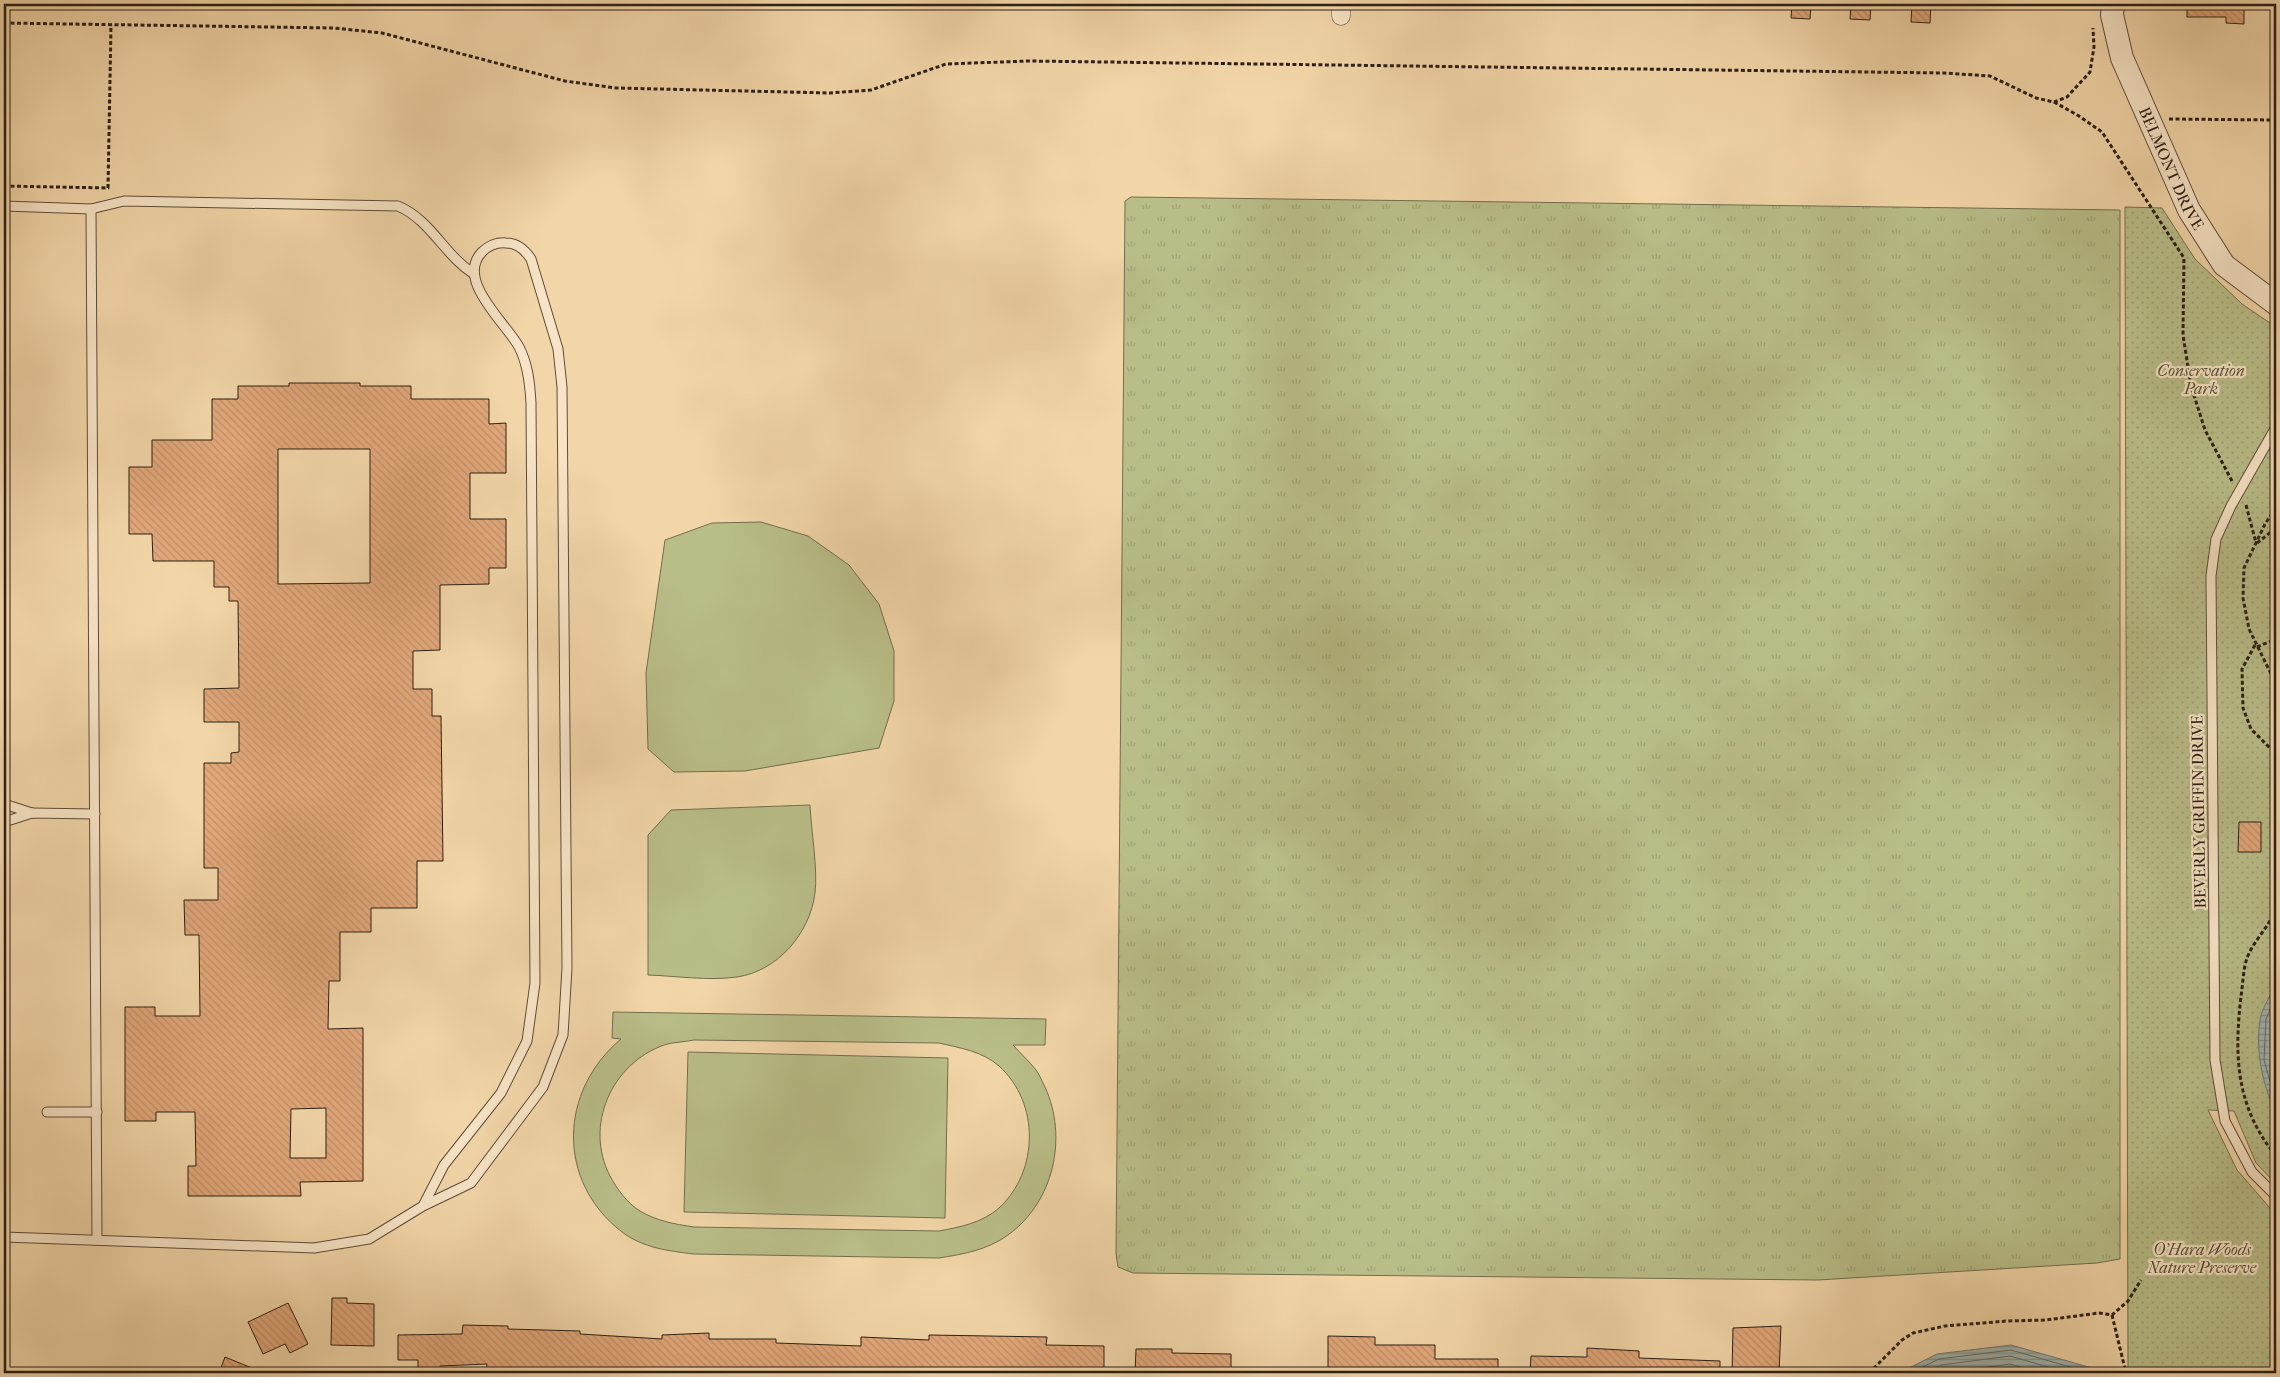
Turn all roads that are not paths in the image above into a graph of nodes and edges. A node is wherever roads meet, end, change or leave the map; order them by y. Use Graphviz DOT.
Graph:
graph roads {
  1 [pos="2112,4"];
  2 [pos="4,206"];
  3 [pos="91,209"];
  4 [pos="474,274"];
  5 [pos="2276,304"];
  6 [pos="2276,427"];
  7 [pos="4,804"];
  8 [pos="32,813"];
  9 [pos="95,814"];
  10 [pos="4,822"];
  11 [pos="47,1112"];
  12 [pos="97,1112"];
  13 [pos="2276,1196"];
  14 [pos="423,1206"];
  15 [pos="4,1237"];
  16 [pos="97,1240"];
  1 -- 5 [label="street, BELMONT DRIVE"];
  2 -- 3 [label="lane"];
  3 -- 4 [label="lane"];
  3 -- 9 [label="lane"];
  4 -- 14 [label="lane"];
  4 -- 14 [label="lane"];
  6 -- 13 [label="lane, BEVERLY GRIFFIN DRIVE"];
  7 -- 8 [label="lane"];
  8 -- 9 [label="lane"];
  8 -- 10 [label="lane"];
  9 -- 12 [label="lane"];
  11 -- 12 [label="lane"];
  12 -- 16 [label="lane"];
  14 -- 16 [label="lane"];
  15 -- 16 [label="lane"];
}
